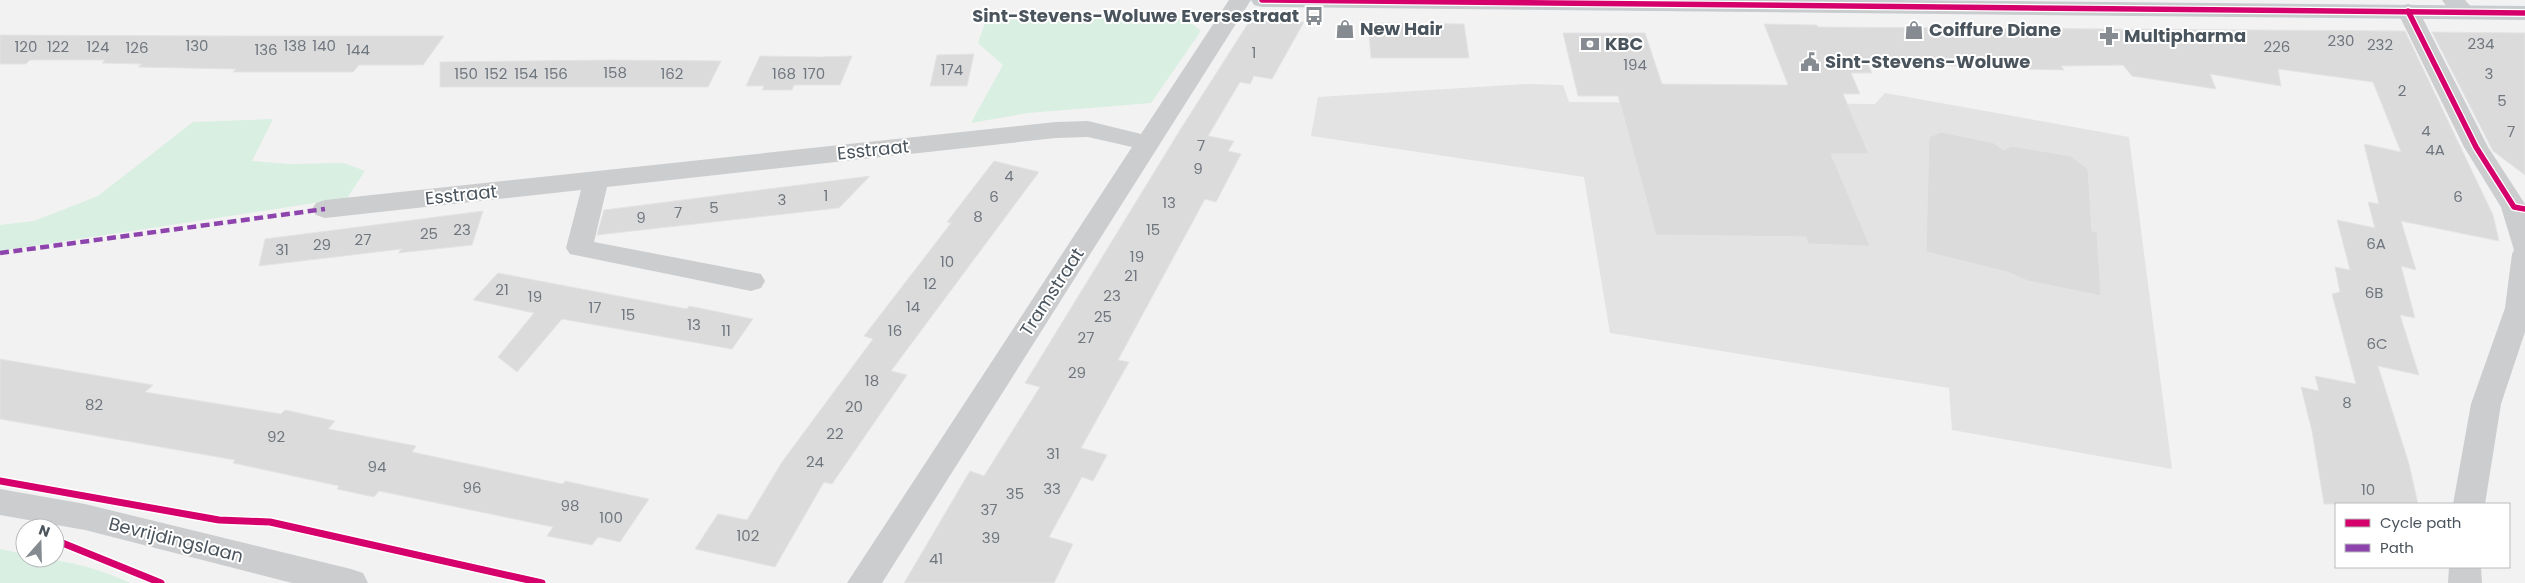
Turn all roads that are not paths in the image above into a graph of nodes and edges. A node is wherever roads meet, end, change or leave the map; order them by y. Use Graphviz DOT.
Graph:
graph roads {
  1 [pos="1240,0"];
  2 [pos="1262,0"];
  3 [pos="1898,3"];
  4 [pos="2459,6"];
  5 [pos="2408,12"];
  6 [pos="2525,13"];
  7 [pos="1148,143"];
  8 [pos="596,181"];
  9 [pos="2520,208"];
  10 [pos="325,209"];
  11 [pos="2525,246"];
  12 [pos="2525,254"];
  13 [pos="751,280"];
  14 [pos="0,502"];
  15 [pos="2469,503"];
  16 [pos="2464,568"];
  17 [pos="351,583"];
  18 [pos="864,583"];
  19 [pos="2465,583"];
  1 -- 7 [label="street, Tramstraat"];
  2 -- 3 [label="main road"];
  3 -- 5 [label="main road"];
  4 -- 5 [label="main road"];
  4 -- 6 [label="main road"];
  5 -- 9 [label="street"];
  7 -- 8 [label="street, Esstraat"];
  7 -- 18 [label="street, Tramstraat"];
  8 -- 10 [label="street, Esstraat"];
  8 -- 13 [label="street"];
  9 -- 11 [label="street"];
  12 -- 15 [label="street"];
  14 -- 17 [label="street, Bevrijdingslaan"];
  16 -- 19 [label="street"];
}
